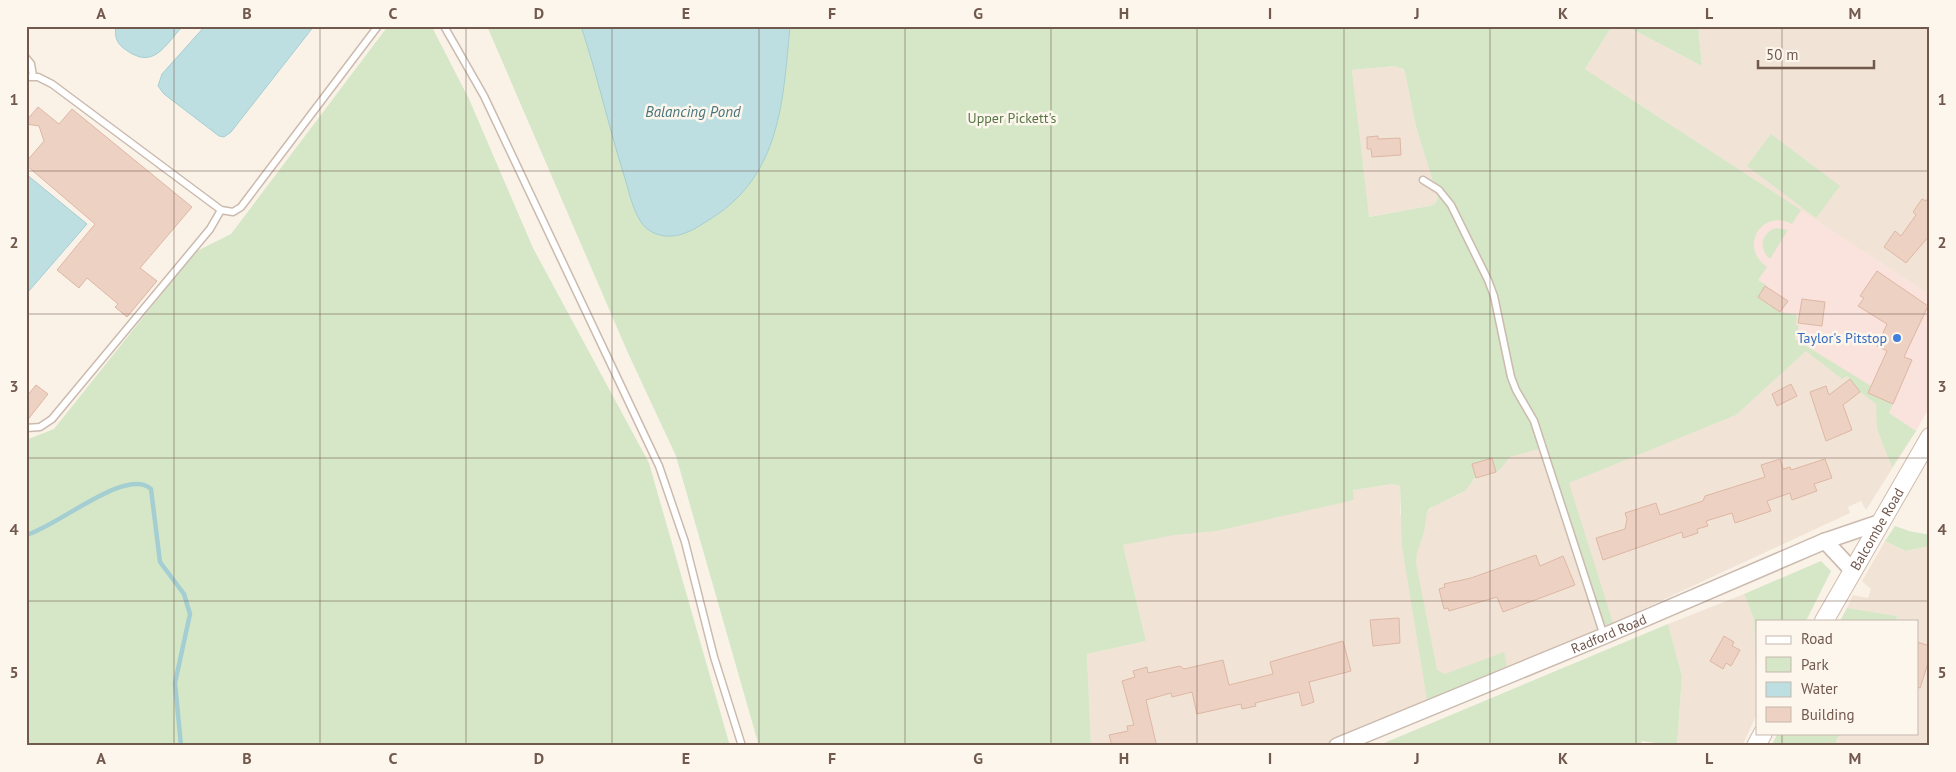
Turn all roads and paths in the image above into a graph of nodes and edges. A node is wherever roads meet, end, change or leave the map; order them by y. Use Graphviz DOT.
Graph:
graph roads {
  1 [pos="378,26"];
  2 [pos="444,26"];
  3 [pos="26,58"];
  4 [pos="30,77"];
  5 [pos="1423,180"];
  6 [pos="221,210"];
  7 [pos="26,428"];
  8 [pos="1930,437"];
  9 [pos="1881,522"];
  10 [pos="1825,541"];
  11 [pos="1852,570"];
  12 [pos="1825,620"];
  13 [pos="1604,636"];
  14 [pos="1762,734"];
  15 [pos="742,746"];
  16 [pos="1337,746"];
  17 [pos="1756,746"];
  1 -- 6 [label="lane"];
  2 -- 15 [label="lane"];
  3 -- 4 [label="lane"];
  4 -- 6 [label="lane"];
  5 -- 13 [label="lane"];
  6 -- 7 [label="lane"];
  8 -- 9 [label="main road, Balcombe Road"];
  9 -- 10 [label="street, Radford Road"];
  9 -- 11 [label="main road, Balcombe Road"];
  10 -- 11 [label="street"];
  10 -- 13 [label="street, Radford Road"];
  11 -- 12 [label="main road, Balcombe Road"];
  13 -- 16 [label="street, Radford Road"];
  14 -- 17 [label="main road"];
}
